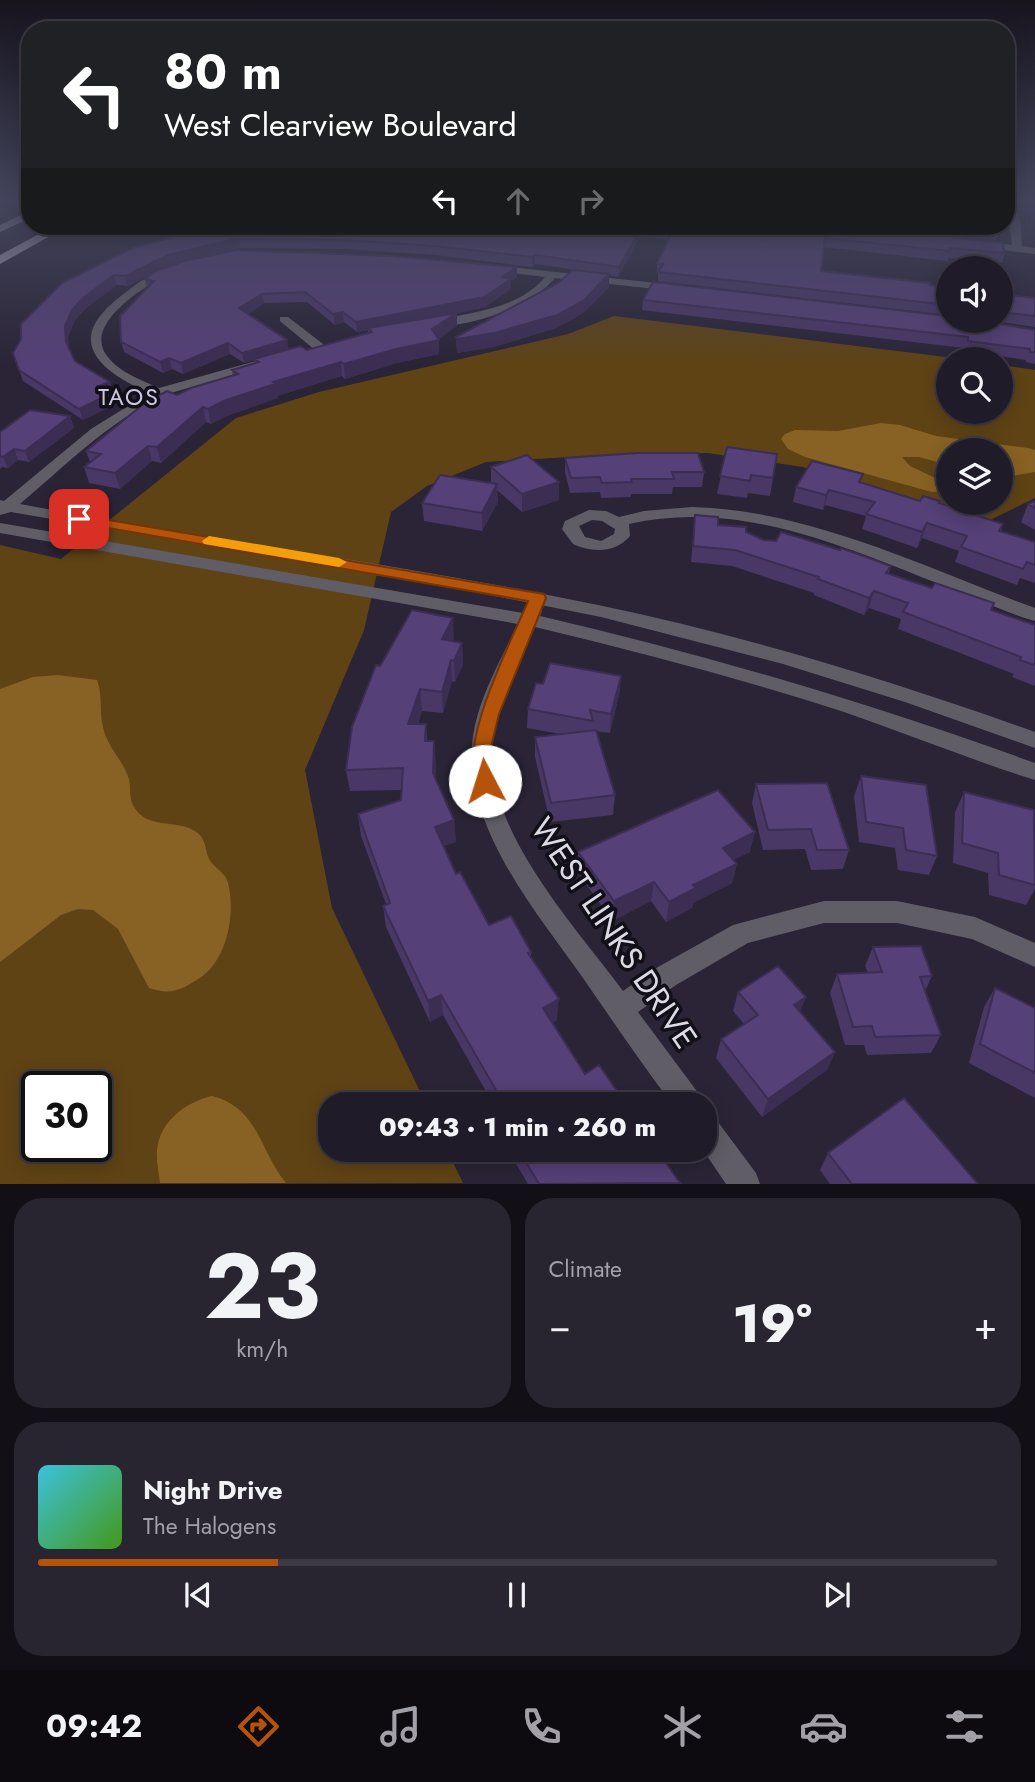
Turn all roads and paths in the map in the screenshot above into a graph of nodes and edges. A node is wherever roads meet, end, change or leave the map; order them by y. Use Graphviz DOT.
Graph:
graph roads {
  1 [pos="183,265"];
  2 [pos="476,266"];
  3 [pos="552,275"];
  4 [pos="687,289"];
  5 [pos="284,319"];
  6 [pos="420,324"];
  7 [pos="319,347"];
  8 [pos="272,360"];
  9 [pos="159,393"];
  10 [pos="3,508"];
  11 [pos="619,522"];
  12 [pos="0,528"];
  13 [pos="538,598"];
  14 [pos="1035,615"];
  15 [pos="529,620"];
  16 [pos="1035,740"];
  17 [pos="1035,772"];
  18 [pos="1035,955"];
  19 [pos="620,1009"];
  20 [pos="679,1092"];
  21 [pos="717,1145"];
  22 [pos="745,1184"];
  1 -- 9 [label="street"];
  2 -- 3 [label="street"];
  3 -- 4 [label="street"];
  3 -- 6 [label="street"];
  5 -- 7 [label="street"];
  8 -- 9 [label="street"];
  9 -- 10 [label="street"];
  10 -- 13 [label="street"];
  11 -- 14 [label="street"];
  12 -- 15 [label="street"];
  13 -- 15 [label="street, WEST LINKS DRIVE"];
  13 -- 16 [label="street"];
  15 -- 17 [label="street"];
  15 -- 19 [label="street, WEST LINKS DRIVE"];
  18 -- 19 [label="street"];
  19 -- 20 [label="street, WEST LINKS DRIVE"];
  21 -- 22 [label="street"];
}
